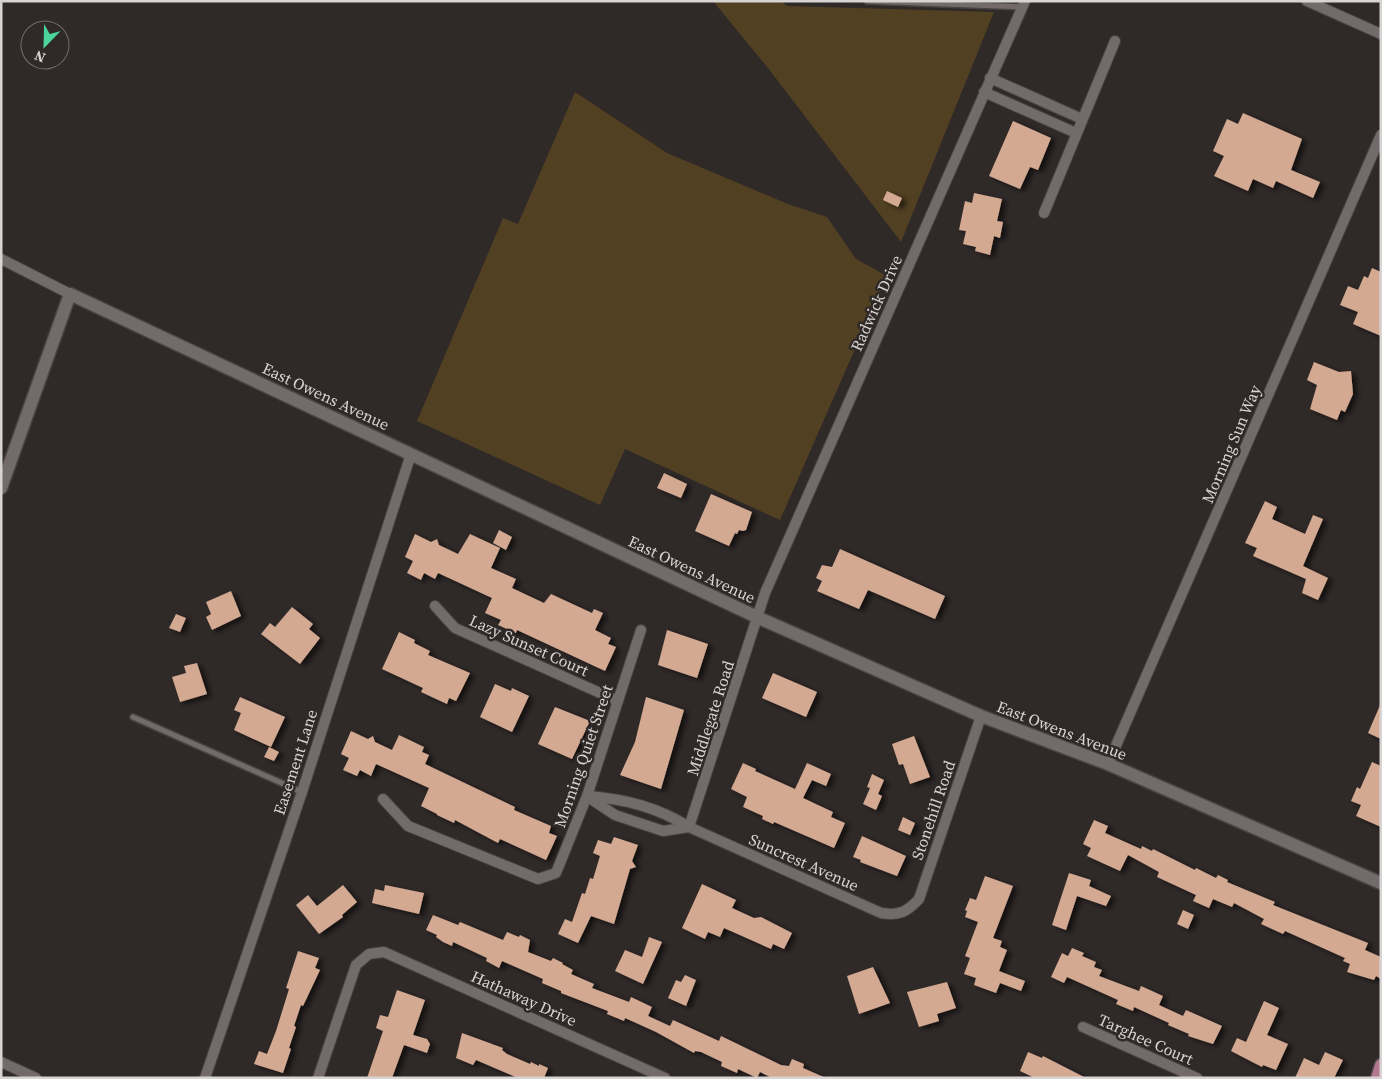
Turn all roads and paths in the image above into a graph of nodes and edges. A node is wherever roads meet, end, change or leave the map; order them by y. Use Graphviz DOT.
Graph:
graph roads {
  1 [pos="867,1"];
  2 [pos="1307,1"];
  3 [pos="1024,4"];
  4 [pos="1381,34"];
  5 [pos="1115,41"];
  6 [pos="990,78"];
  7 [pos="984,92"];
  8 [pos="1082,118"];
  9 [pos="1076,133"];
  10 [pos="1381,135"];
  11 [pos="1044,213"];
  12 [pos="1,259"];
  13 [pos="70,294"];
  14 [pos="411,454"];
  15 [pos="1,488"];
  16 [pos="435,606"];
  17 [pos="759,618"];
  18 [pos="641,630"];
  19 [pos="618,701"];
  20 [pos="981,716"];
  21 [pos="134,717"];
  22 [pos="1108,764"];
  23 [pos="302,792"];
  24 [pos="587,796"];
  25 [pos="383,799"];
  26 [pos="634,803"];
  27 [pos="628,819"];
  28 [pos="690,827"];
  29 [pos="1381,883"];
  30 [pos="908,911"];
  31 [pos="1082,1027"];
  32 [pos="1,1062"];
  33 [pos="1381,1065"];
  34 [pos="36,1078"];
  35 [pos="205,1078"];
  36 [pos="318,1078"];
  37 [pos="665,1078"];
  38 [pos="1196,1078"];
  39 [pos="1376,1078"];
  1 -- 3 [label="lane"];
  2 -- 4 [label="street"];
  3 -- 6 [label="street, Radwick Drive"];
  5 -- 8 [label="street"];
  6 -- 7 [label="street, Radwick Drive"];
  6 -- 8 [label="street"];
  7 -- 9 [label="street"];
  7 -- 17 [label="street, Radwick Drive"];
  8 -- 9 [label="street"];
  9 -- 11 [label="street"];
  10 -- 22 [label="street, Morning Sun Way"];
  12 -- 13 [label="street, East Owens Avenue"];
  13 -- 14 [label="street, East Owens Avenue"];
  13 -- 15 [label="street"];
  14 -- 17 [label="street, East Owens Avenue"];
  14 -- 23 [label="street, Easement Lane"];
  16 -- 19 [label="street, Lazy Sunset Court"];
  17 -- 20 [label="street, East Owens Avenue"];
  17 -- 28 [label="street, Middlegate Road"];
  18 -- 19 [label="street, Morning Quiet Street"];
  19 -- 24 [label="street, Morning Quiet Street"];
  20 -- 22 [label="street, East Owens Avenue"];
  20 -- 30 [label="street, Stonehill Road"];
  21 -- 23 [label="lane"];
  22 -- 29 [label="street, East Owens Avenue"];
  23 -- 35 [label="street, Easement Lane"];
  24 -- 25 [label="street, Morning Quiet Street"];
  24 -- 26 [label="street, Suncrest Avenue"];
  24 -- 27 [label="street"];
  26 -- 27 [label="lane"];
  26 -- 28 [label="street, Suncrest Avenue"];
  27 -- 28 [label="street"];
  28 -- 30 [label="street, Suncrest Avenue"];
  31 -- 38 [label="street, Targhee Court"];
  32 -- 34 [label="street"];
  33 -- 39 [label="main road"];
  36 -- 37 [label="street, Hathaway Drive"];
}
